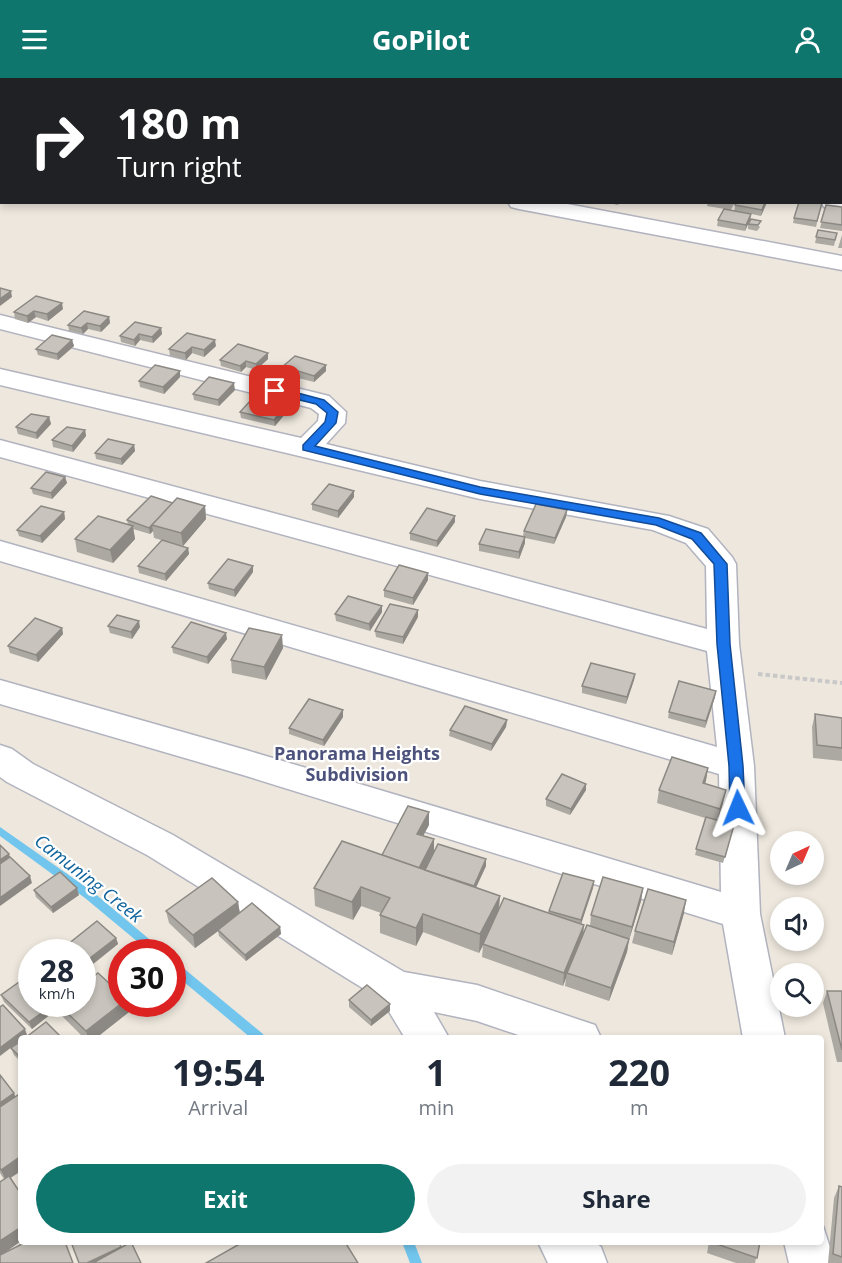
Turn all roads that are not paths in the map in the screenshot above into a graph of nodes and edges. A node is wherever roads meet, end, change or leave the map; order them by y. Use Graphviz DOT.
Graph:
graph roads {
  1 [pos="530,204"];
  2 [pos="842,263"];
  3 [pos="0,322"];
  4 [pos="0,377"];
  5 [pos="0,448"];
  6 [pos="307,448"];
  7 [pos="0,551"];
  8 [pos="725,657"];
  9 [pos="0,692"];
  10 [pos="0,758"];
  11 [pos="736,766"];
  12 [pos="741,914"];
  13 [pos="396,988"];
  14 [pos="426,1035"];
  15 [pos="571,1035"];
  16 [pos="763,1035"];
  17 [pos="563,1245"];
  18 [pos="808,1245"];
  19 [pos="584,1263"];
  20 [pos="812,1263"];
  1 -- 2 [label="street"];
  3 -- 6 [label="street"];
  4 -- 6 [label="street"];
  5 -- 8 [label="street"];
  6 -- 8 [label="street"];
  7 -- 11 [label="street"];
  8 -- 11 [label="street"];
  9 -- 12 [label="street"];
  10 -- 13 [label="street"];
  11 -- 12 [label="street"];
  12 -- 16 [label="street"];
  13 -- 14 [label="street"];
  13 -- 15 [label="street"];
  17 -- 19 [label="street"];
  18 -- 20 [label="street"];
}
